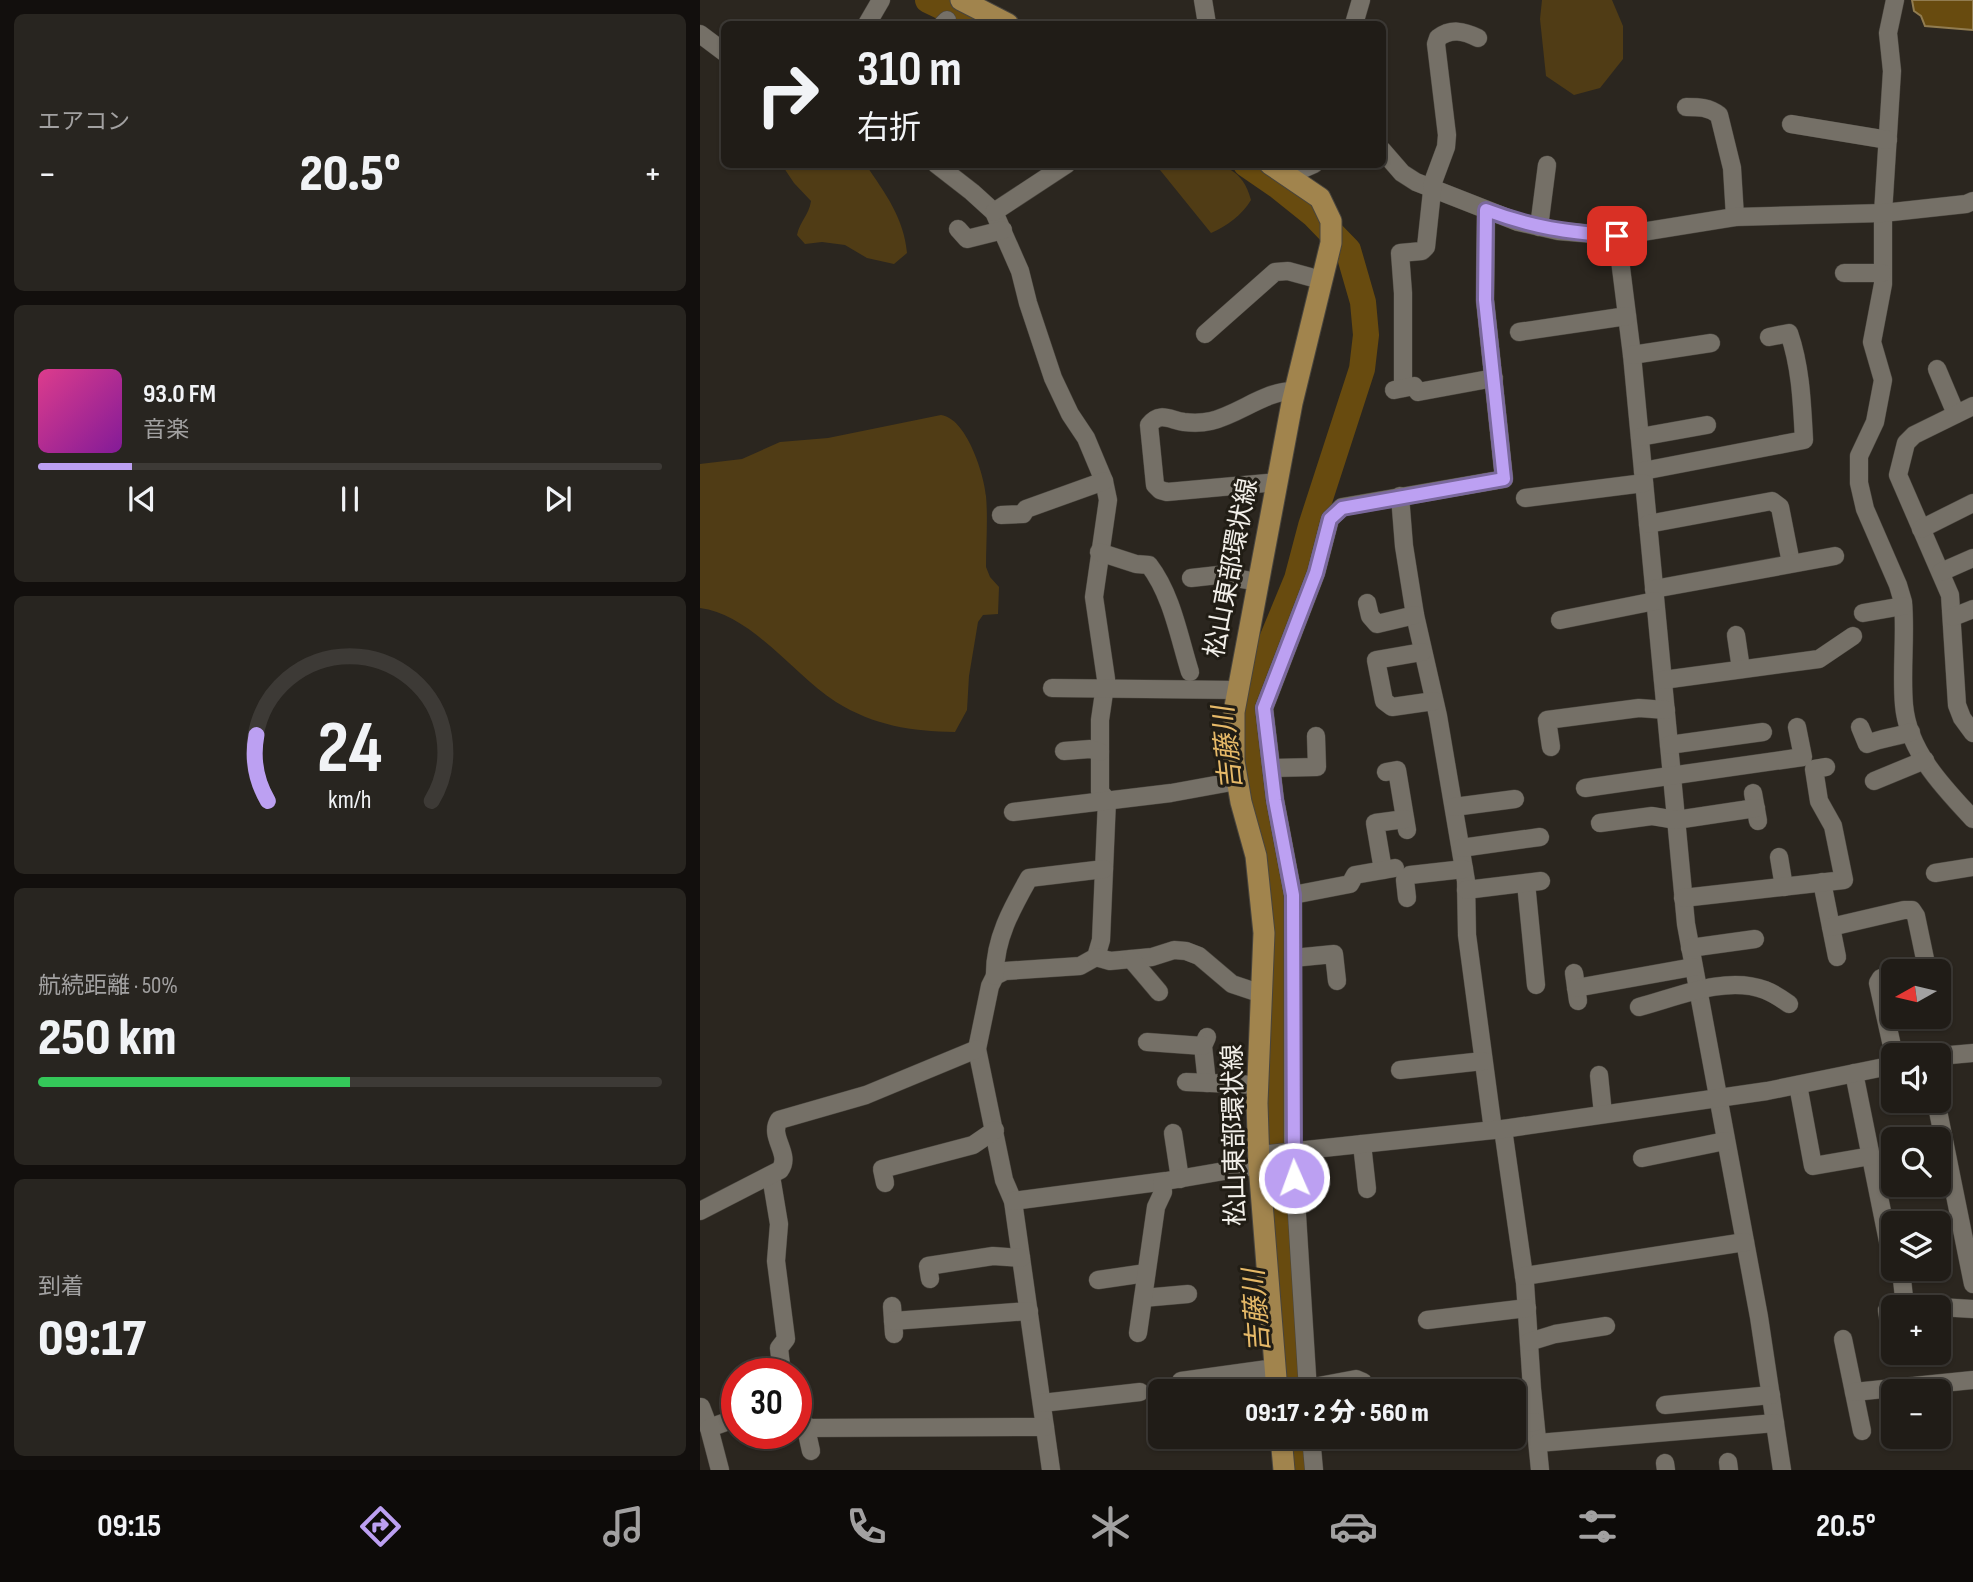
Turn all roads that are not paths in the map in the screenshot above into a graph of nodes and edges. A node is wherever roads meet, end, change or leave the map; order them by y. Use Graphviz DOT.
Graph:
graph roads {
  1 [pos="881,0"];
  2 [pos="961,0"];
  3 [pos="1203,0"];
  4 [pos="1361,0"];
  5 [pos="1895,0"];
  6 [pos="869,21"];
  7 [pos="1002,21"];
  8 [pos="1206,21"];
  9 [pos="1355,21"];
  10 [pos="700,34"];
  11 [pos="1478,38"];
  12 [pos="721,50"];
  13 [pos="1686,107"];
  14 [pos="1791,124"];
  15 [pos="1888,140"];
  16 [pos="1386,155"];
  17 [pos="1547,165"];
  18 [pos="941,168"];
  19 [pos="1061,168"];
  20 [pos="1279,170"];
  21 [pos="1433,190"];
  22 [pos="1970,204"];
  23 [pos="1486,210"];
  24 [pos="994,212"];
  25 [pos="1883,213"];
  26 [pos="1735,217"];
  27 [pos="1539,227"];
  28 [pos="958,229"];
  29 [pos="1003,230"];
  30 [pos="1617,236"];
  31 [pos="1844,273"];
  32 [pos="1882,273"];
  33 [pos="1321,280"];
  34 [pos="1627,316"];
  35 [pos="1212,333"];
  36 [pos="1519,333"];
  37 [pos="1769,337"];
  38 [pos="1703,340"];
  39 [pos="1632,355"];
  40 [pos="1937,369"];
  41 [pos="1494,378"];
  42 [pos="1295,391"];
  43 [pos="1973,406"];
  44 [pos="1956,414"];
  45 [pos="1707,425"];
  46 [pos="1640,437"];
  47 [pos="1644,477"];
  48 [pos="1104,481"];
  49 [pos="1277,482"];
  50 [pos="1401,496"];
  51 [pos="1525,498"];
  52 [pos="1973,503"];
  53 [pos="1001,515"];
  54 [pos="1648,524"];
  55 [pos="1921,529"];
  56 [pos="1099,552"];
  57 [pos="1835,556"];
  58 [pos="1973,558"];
  59 [pos="1791,563"];
  60 [pos="1941,572"];
  61 [pos="1191,578"];
  62 [pos="1258,582"];
  63 [pos="1655,595"];
  64 [pos="1367,603"];
  65 [pos="1903,606"];
  66 [pos="1973,609"];
  67 [pos="1863,613"];
  68 [pos="1415,615"];
  69 [pos="1953,617"];
  70 [pos="1560,620"];
  71 [pos="1737,635"];
  72 [pos="1853,636"];
  73 [pos="1422,652"];
  74 [pos="1741,669"];
  75 [pos="1190,672"];
  76 [pos="1663,680"];
  77 [pos="1052,688"];
  78 [pos="1105,688"];
  79 [pos="1238,690"];
  80 [pos="1434,701"];
  81 [pos="1965,701"];
  82 [pos="1666,710"];
  83 [pos="1860,727"];
  84 [pos="1763,732"];
  85 [pos="1911,732"];
  86 [pos="1973,733"];
  87 [pos="1316,736"];
  88 [pos="1804,736"];
  89 [pos="1669,745"];
  90 [pos="1551,747"];
  91 [pos="1064,751"];
  92 [pos="1100,752"];
  93 [pos="1925,760"];
  94 [pos="1272,768"];
  95 [pos="1826,768"];
  96 [pos="1386,772"];
  97 [pos="1672,775"];
  98 [pos="1237,781"];
  99 [pos="1874,781"];
  100 [pos="1586,788"];
  101 [pos="1516,799"];
  102 [pos="1107,800"];
  103 [pos="1454,807"];
  104 [pos="1756,807"];
  105 [pos="1013,812"];
  106 [pos="1973,819"];
  107 [pos="1676,820"];
  108 [pos="1600,823"];
  109 [pos="1540,836"];
  110 [pos="1461,848"];
  111 [pos="1779,857"];
  112 [pos="1973,867"];
  113 [pos="1104,869"];
  114 [pos="1464,869"];
  115 [pos="1935,873"];
  116 [pos="1822,882"];
  117 [pos="1784,887"];
  118 [pos="1466,890"];
  119 [pos="1293,895"];
  120 [pos="1407,898"];
  121 [pos="1683,898"];
  122 [pos="1831,927"];
  123 [pos="1755,939"];
  124 [pos="1690,948"];
  125 [pos="1096,957"];
  126 [pos="1837,957"];
  127 [pos="1293,958"];
  128 [pos="1131,959"];
  129 [pos="1924,959"];
  130 [pos="1693,967"];
  131 [pos="995,976"];
  132 [pos="1881,978"];
  133 [pos="1337,981"];
  134 [pos="1536,985"];
  135 [pos="1576,987"];
  136 [pos="1158,992"];
  137 [pos="1698,992"];
  138 [pos="1262,994"];
  139 [pos="1881,996"];
  140 [pos="1789,1004"];
  141 [pos="1639,1007"];
  142 [pos="1147,1042"];
  143 [pos="977,1049"];
  144 [pos="1973,1054"];
  145 [pos="1951,1055"];
  146 [pos="1483,1062"];
  147 [pos="1881,1068"];
  148 [pos="1400,1070"];
  149 [pos="1854,1073"];
  150 [pos="1599,1075"];
  151 [pos="1186,1082"];
  152 [pos="1207,1083"];
  153 [pos="1258,1085"];
  154 [pos="1798,1085"];
  155 [pos="1717,1098"];
  156 [pos="1938,1113"];
  157 [pos="1603,1114"];
  158 [pos="1498,1129"];
  159 [pos="995,1130"];
  160 [pos="1173,1133"];
  161 [pos="1725,1141"];
  162 [pos="1362,1143"];
  163 [pos="1290,1151"];
  164 [pos="1871,1156"];
  165 [pos="1261,1158"];
  166 [pos="1642,1158"];
  167 [pos="771,1176"];
  168 [pos="1180,1179"];
  169 [pos="1162,1182"];
  170 [pos="885,1183"];
  171 [pos="1367,1189"];
  172 [pos="1013,1201"];
  173 [pos="1882,1211"];
  174 [pos="700,1212"];
  175 [pos="1745,1242"];
  176 [pos="1021,1258"];
  177 [pos="1146,1273"];
  178 [pos="1524,1276"];
  179 [pos="930,1279"];
  180 [pos="1098,1280"];
  181 [pos="1973,1284"];
  182 [pos="1188,1294"];
  183 [pos="1143,1298"];
  184 [pos="1527,1308"];
  185 [pos="1951,1308"];
  186 [pos="1973,1309"];
  187 [pos="1029,1311"];
  188 [pos="893,1320"];
  189 [pos="1427,1320"];
  190 [pos="1606,1326"];
  191 [pos="1138,1333"];
  192 [pos="1843,1339"];
  193 [pos="1529,1342"];
  194 [pos="780,1358"];
  195 [pos="1275,1368"];
  196 [pos="1195,1379"];
  197 [pos="1276,1379"];
  198 [pos="1307,1379"];
  199 [pos="1973,1380"];
  200 [pos="1140,1392"];
  201 [pos="1854,1392"];
  202 [pos="1771,1395"];
  203 [pos="1042,1403"];
  204 [pos="1665,1405"];
  205 [pos="701,1407"];
  206 [pos="1526,1415"];
  207 [pos="1535,1417"];
  208 [pos="1526,1420"];
  209 [pos="1775,1423"];
  210 [pos="721,1424"];
  211 [pos="1045,1427"];
  212 [pos="709,1428"];
  213 [pos="1861,1431"];
  214 [pos="1538,1443"];
  215 [pos="1282,1449"];
  216 [pos="1312,1449"];
  217 [pos="811,1451"];
  218 [pos="720,1470"];
  219 [pos="1051,1470"];
  220 [pos="1284,1470"];
  221 [pos="1314,1470"];
  222 [pos="1541,1470"];
  223 [pos="1782,1470"];
  1 -- 6 [label="street"];
  2 -- 7 [label="main road"];
  3 -- 8 [label="street"];
  4 -- 9 [label="street"];
  5 -- 15 [label="street"];
  10 -- 12 [label="street"];
  11 -- 21 [label="street"];
  13 -- 26 [label="street"];
  14 -- 15 [label="street"];
  15 -- 25 [label="street"];
  16 -- 21 [label="street"];
  17 -- 27 [label="street"];
  18 -- 24 [label="street"];
  19 -- 24 [label="street"];
  20 -- 33 [label="main road, 松山東部環状線"];
  21 -- 23 [label="street"];
  21 -- 41 [label="street"];
  22 -- 25 [label="street"];
  23 -- 27 [label="street"];
  23 -- 41 [label="street"];
  24 -- 29 [label="street"];
  25 -- 26 [label="street"];
  25 -- 32 [label="street"];
  26 -- 30 [label="street"];
  27 -- 30 [label="street"];
  28 -- 29 [label="street"];
  29 -- 48 [label="street"];
  30 -- 34 [label="street"];
  31 -- 32 [label="street"];
  32 -- 65 [label="street"];
  33 -- 35 [label="street"];
  33 -- 42 [label="main road, 松山東部環状線"];
  34 -- 36 [label="street"];
  34 -- 39 [label="street"];
  37 -- 47 [label="street"];
  38 -- 39 [label="street"];
  39 -- 46 [label="street"];
  40 -- 44 [label="street"];
  41 -- 50 [label="street"];
  42 -- 49 [label="main road, 松山東部環状線"];
  42 -- 49 [label="street"];
  43 -- 44 [label="street"];
  44 -- 55 [label="street"];
  45 -- 46 [label="street"];
  46 -- 47 [label="street"];
  47 -- 51 [label="street"];
  47 -- 54 [label="street"];
  48 -- 53 [label="street"];
  48 -- 56 [label="street"];
  49 -- 62 [label="main road, 松山東部環状線"];
  50 -- 68 [label="street"];
  50 -- 94 [label="street"];
  52 -- 55 [label="street"];
  54 -- 59 [label="street"];
  54 -- 63 [label="street"];
  55 -- 60 [label="street"];
  56 -- 75 [label="street"];
  56 -- 78 [label="street"];
  57 -- 59 [label="street"];
  58 -- 60 [label="street"];
  59 -- 63 [label="street"];
  60 -- 69 [label="street"];
  61 -- 62 [label="street"];
  62 -- 79 [label="main road, 松山東部環状線"];
  63 -- 70 [label="street"];
  63 -- 76 [label="street"];
  64 -- 68 [label="street"];
  65 -- 67 [label="street"];
  65 -- 85 [label="street"];
  66 -- 69 [label="street"];
  68 -- 73 [label="street"];
  69 -- 81 [label="street"];
  71 -- 74 [label="street"];
  72 -- 74 [label="street"];
  73 -- 80 [label="street"];
  73 -- 80 [label="street"];
  74 -- 76 [label="street"];
  76 -- 82 [label="street"];
  77 -- 78 [label="street"];
  78 -- 79 [label="street"];
  78 -- 92 [label="street"];
  79 -- 98 [label="main road, 松山東部環状線"];
  80 -- 103 [label="street"];
  81 -- 86 [label="street"];
  82 -- 89 [label="street"];
  82 -- 90 [label="street"];
  83 -- 85 [label="street"];
  84 -- 89 [label="street"];
  85 -- 93 [label="street"];
  87 -- 94 [label="street"];
  88 -- 97 [label="street"];
  89 -- 97 [label="street"];
  91 -- 92 [label="street"];
  92 -- 102 [label="street"];
  93 -- 99 [label="street"];
  93 -- 106 [label="street"];
  94 -- 119 [label="street"];
  95 -- 116 [label="street"];
  96 -- 119 [label="street"];
  97 -- 100 [label="street"];
  97 -- 107 [label="street"];
  98 -- 102 [label="street"];
  98 -- 138 [label="main road, 松山東部環状線"];
  101 -- 103 [label="street"];
  102 -- 105 [label="street"];
  102 -- 113 [label="street"];
  103 -- 110 [label="street"];
  104 -- 107 [label="street"];
  107 -- 108 [label="street"];
  107 -- 121 [label="street"];
  109 -- 110 [label="street"];
  110 -- 114 [label="street"];
  111 -- 117 [label="street"];
  112 -- 115 [label="street"];
  113 -- 125 [label="street"];
  113 -- 131 [label="street"];
  114 -- 118 [label="street"];
  114 -- 120 [label="street"];
  116 -- 117 [label="street"];
  116 -- 122 [label="street"];
  117 -- 121 [label="street"];
  118 -- 134 [label="street"];
  118 -- 146 [label="street"];
  119 -- 127 [label="street"];
  121 -- 124 [label="street"];
  122 -- 126 [label="street"];
  122 -- 129 [label="street"];
  123 -- 124 [label="street"];
  124 -- 130 [label="street"];
  125 -- 128 [label="street"];
  125 -- 131 [label="street"];
  127 -- 133 [label="street"];
  127 -- 163 [label="street"];
  128 -- 136 [label="street"];
  128 -- 138 [label="street"];
  130 -- 135 [label="street"];
  130 -- 137 [label="street"];
  131 -- 143 [label="street"];
  132 -- 139 [label="street"];
  137 -- 140 [label="street"];
  137 -- 141 [label="street"];
  137 -- 155 [label="street"];
  138 -- 153 [label="main road, 松山東部環状線"];
  142 -- 152 [label="street"];
  143 -- 159 [label="street"];
  143 -- 167 [label="street"];
  144 -- 145 [label="street"];
  146 -- 148 [label="street"];
  146 -- 158 [label="street"];
  147 -- 149 [label="street"];
  149 -- 154 [label="street"];
  149 -- 164 [label="street"];
  150 -- 157 [label="street"];
  151 -- 152 [label="street"];
  152 -- 153 [label="street"];
  153 -- 165 [label="main road, 松山東部環状線"];
  154 -- 155 [label="street"];
  154 -- 164 [label="street"];
  155 -- 157 [label="street"];
  155 -- 161 [label="street"];
  156 -- 181 [label="street"];
  157 -- 158 [label="street"];
  158 -- 162 [label="street"];
  158 -- 178 [label="street"];
  159 -- 170 [label="street"];
  159 -- 172 [label="street"];
  160 -- 168 [label="street"];
  161 -- 166 [label="street"];
  161 -- 175 [label="street"];
  162 -- 163 [label="street"];
  162 -- 171 [label="street"];
  163 -- 165 [label="street"];
  163 -- 198 [label="street"];
  164 -- 173 [label="street"];
  165 -- 168 [label="street"];
  165 -- 195 [label="main road, 松山東部環状線"];
  167 -- 174 [label="street"];
  167 -- 194 [label="street"];
  168 -- 169 [label="street"];
  169 -- 172 [label="street"];
  169 -- 177 [label="street"];
  172 -- 176 [label="street"];
  175 -- 178 [label="street"];
  175 -- 202 [label="street"];
  176 -- 179 [label="street"];
  176 -- 187 [label="street"];
  177 -- 180 [label="street"];
  177 -- 183 [label="street"];
  178 -- 184 [label="street"];
  182 -- 183 [label="street"];
  183 -- 191 [label="street"];
  184 -- 189 [label="street"];
  184 -- 193 [label="street"];
  185 -- 186 [label="street"];
  187 -- 188 [label="street"];
  187 -- 203 [label="street"];
  190 -- 193 [label="street"];
  192 -- 201 [label="street"];
  193 -- 207 [label="street"];
  195 -- 196 [label="street"];
  195 -- 197 [label="main road, 松山東部環状線"];
  199 -- 201 [label="street"];
  200 -- 203 [label="street"];
  201 -- 213 [label="street"];
  202 -- 204 [label="street"];
  202 -- 209 [label="street"];
  203 -- 211 [label="street"];
  205 -- 212 [label="street"];
  206 -- 207 [label="street"];
  207 -- 208 [label="street"];
  207 -- 214 [label="street"];
  209 -- 214 [label="street"];
  209 -- 223 [label="street"];
  210 -- 212 [label="street"];
  211 -- 217 [label="street"];
  211 -- 219 [label="street"];
  212 -- 218 [label="street"];
  214 -- 222 [label="street"];
  215 -- 220 [label="main road"];
  216 -- 221 [label="street"];
}
